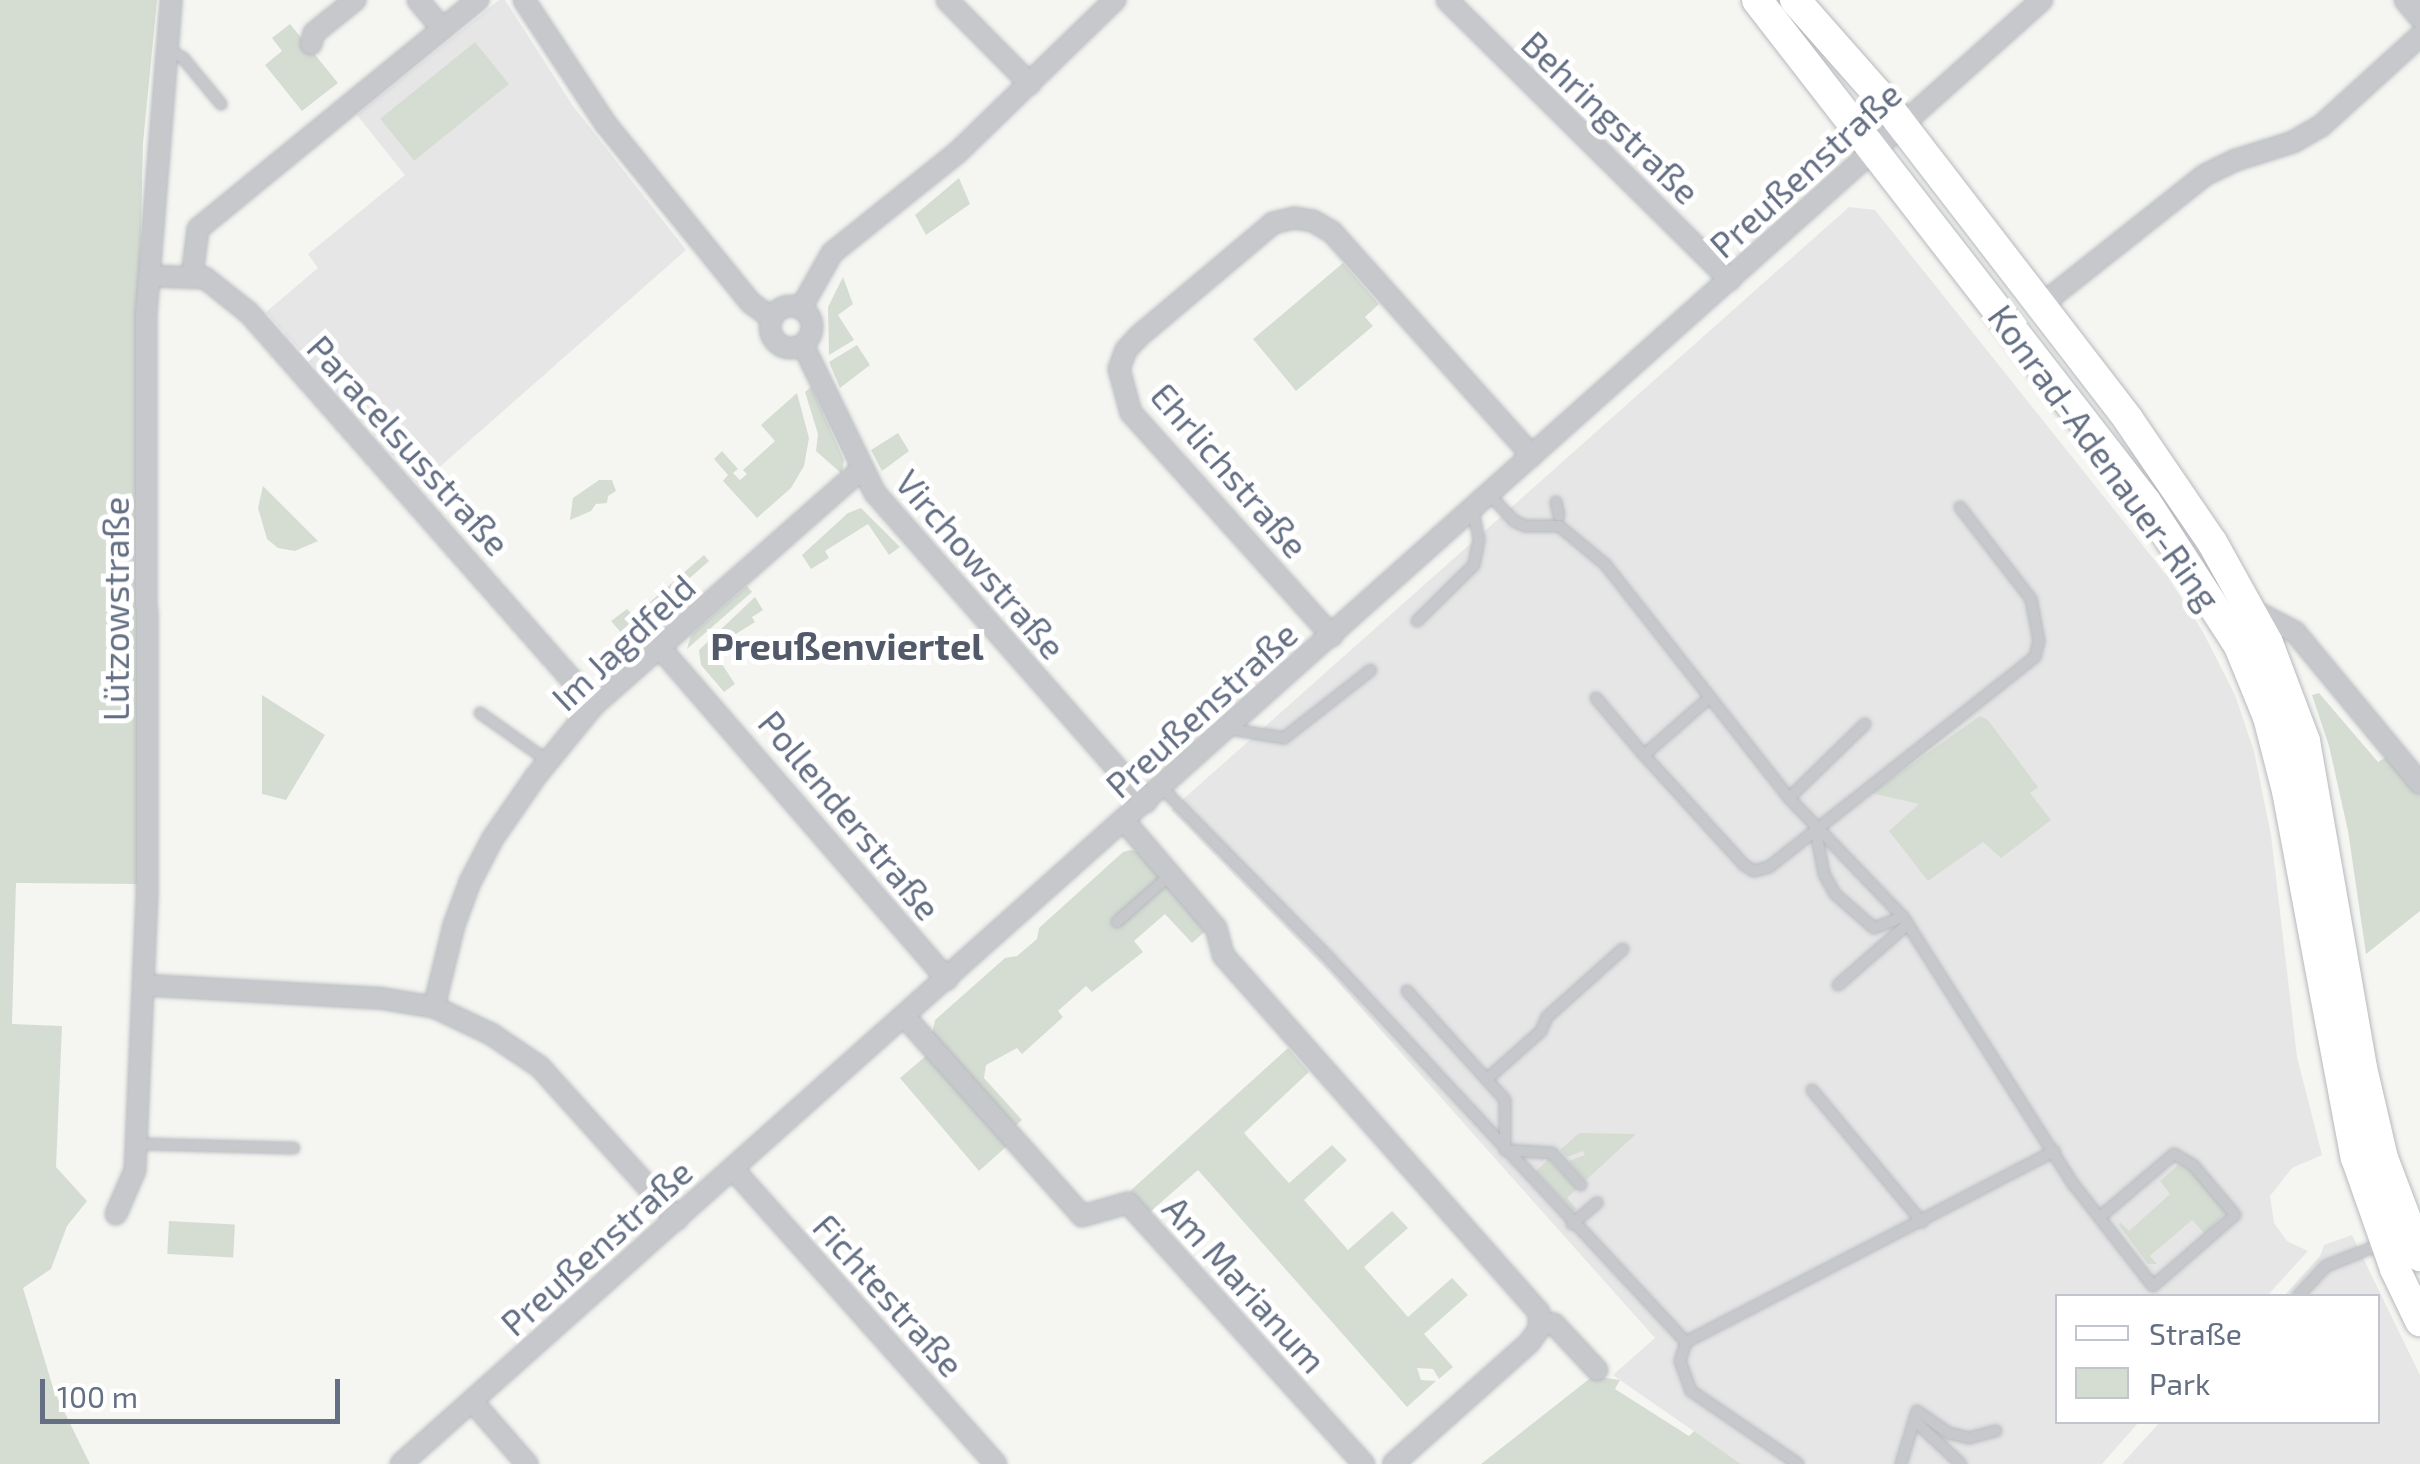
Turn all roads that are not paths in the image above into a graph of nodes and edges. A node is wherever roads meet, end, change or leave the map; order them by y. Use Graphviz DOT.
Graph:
graph roads {
  1 [pos="170,0"];
  2 [pos="355,0"];
  3 [pos="418,0"];
  4 [pos="478,0"];
  5 [pos="524,0"];
  6 [pos="947,0"];
  7 [pos="1115,0"];
  8 [pos="1447,0"];
  9 [pos="1757,0"];
  10 [pos="1795,0"];
  11 [pos="2042,0"];
  12 [pos="2404,0"];
  13 [pos="2420,18"];
  14 [pos="442,29"];
  15 [pos="2420,36"];
  16 [pos="311,44"];
  17 [pos="164,48"];
  18 [pos="1030,84"];
  19 [pos="220,104"];
  20 [pos="1903,126"];
  21 [pos="1875,150"];
  22 [pos="149,276"];
  23 [pos="192,276"];
  24 [pos="1730,280"];
  25 [pos="2042,305"];
  26 [pos="801,308"];
  27 [pos="772,318"];
  28 [pos="803,345"];
  29 [pos="1532,456"];
  30 [pos="861,470"];
  31 [pos="1489,494"];
  32 [pos="1556,502"];
  33 [pos="1960,507"];
  34 [pos="1472,510"];
  35 [pos="1559,516"];
  36 [pos="2249,608"];
  37 [pos="1417,621"];
  38 [pos="1332,636"];
  39 [pos="662,649"];
  40 [pos="1371,670"];
  41 [pos="1596,698"];
  42 [pos="1708,699"];
  43 [pos="594,705"];
  44 [pos="480,714"];
  45 [pos="1864,724"];
  46 [pos="1228,729"];
  47 [pos="1644,755"];
  48 [pos="548,761"];
  49 [pos="2420,783"];
  50 [pos="1154,795"];
  51 [pos="1789,798"];
  52 [pos="1124,822"];
  53 [pos="1815,826"];
  54 [pos="1170,874"];
  55 [pos="1905,921"];
  56 [pos="1116,922"];
  57 [pos="1623,949"];
  58 [pos="947,980"];
  59 [pos="144,985"];
  60 [pos="1838,985"];
  61 [pos="1408,990"];
  62 [pos="434,1008"];
  63 [pos="904,1017"];
  64 [pos="1487,1080"];
  65 [pos="1812,1090"];
  66 [pos="136,1144"];
  67 [pos="294,1148"];
  68 [pos="1505,1150"];
  69 [pos="2054,1151"];
  70 [pos="733,1169"];
  71 [pos="1581,1185"];
  72 [pos="1596,1203"];
  73 [pos="116,1214"];
  74 [pos="2100,1217"];
  75 [pos="677,1219"];
  76 [pos="1922,1222"];
  77 [pos="1572,1224"];
  78 [pos="2385,1243"];
  79 [pos="2420,1256"];
  80 [pos="2300,1294"];
  81 [pos="2420,1321"];
  82 [pos="1540,1322"];
  83 [pos="1686,1342"];
  84 [pos="1597,1370"];
  85 [pos="472,1401"];
  86 [pos="1916,1416"];
  87 [pos="1996,1431"];
  88 [pos="401,1464"];
  89 [pos="528,1464"];
  90 [pos="996,1464"];
  91 [pos="1364,1464"];
  92 [pos="1393,1464"];
  93 [pos="1798,1464"];
  94 [pos="1901,1464"];
  95 [pos="1961,1464"];
  1 -- 17 [label="street, Lützowstraße"];
  2 -- 16 [label="street"];
  3 -- 14 [label="street"];
  4 -- 14 [label="street"];
  5 -- 27 [label="street"];
  6 -- 18 [label="street"];
  7 -- 18 [label="street"];
  8 -- 24 [label="street, Behringstraße"];
  9 -- 21 [label="main road, Konrad-Adenauer-Ring"];
  10 -- 20 [label="main road, Konrad-Adenauer-Ring"];
  11 -- 20 [label="street, Preußenstraße"];
  12 -- 13 [label="street"];
  14 -- 23 [label="street"];
  15 -- 25 [label="street"];
  17 -- 19 [label="lane"];
  17 -- 22 [label="street, Lützowstraße"];
  18 -- 26 [label="street"];
  20 -- 21 [label="street, Preußenstraße"];
  20 -- 25 [label="main road, Konrad-Adenauer-Ring"];
  21 -- 24 [label="street, Preußenstraße"];
  21 -- 78 [label="main road, Konrad-Adenauer-Ring"];
  22 -- 23 [label="street, Paracelsusstraße"];
  22 -- 59 [label="street, Lützowstraße"];
  23 -- 43 [label="street, Paracelsusstraße"];
  24 -- 29 [label="street, Preußenstraße"];
  25 -- 36 [label="main road, Konrad-Adenauer-Ring"];
  26 -- 27 [label="street"];
  26 -- 28 [label="street"];
  27 -- 28 [label="street"];
  28 -- 30 [label="street, Virchowstraße"];
  29 -- 31 [label="street, Preußenstraße"];
  29 -- 38 [label="street, Ehrlichstraße"];
  30 -- 39 [label="street, Im Jagdfeld"];
  30 -- 50 [label="street, Virchowstraße"];
  31 -- 34 [label="street, Preußenstraße"];
  31 -- 42 [label="lane"];
  32 -- 35 [label="lane"];
  33 -- 53 [label="lane"];
  34 -- 37 [label="lane"];
  34 -- 38 [label="street, Preußenstraße"];
  36 -- 49 [label="street"];
  36 -- 79 [label="main road, Konrad-Adenauer-Ring"];
  38 -- 46 [label="street, Preußenstraße"];
  39 -- 43 [label="street, Im Jagdfeld"];
  39 -- 58 [label="street, Pollenderstraße"];
  40 -- 46 [label="lane"];
  41 -- 47 [label="lane"];
  42 -- 47 [label="lane"];
  42 -- 51 [label="lane"];
  43 -- 48 [label="street, Im Jagdfeld"];
  44 -- 48 [label="lane"];
  45 -- 51 [label="lane"];
  46 -- 50 [label="street, Preußenstraße"];
  47 -- 53 [label="lane"];
  48 -- 62 [label="street, Im Jagdfeld"];
  50 -- 52 [label="street, Preußenstraße"];
  50 -- 68 [label="lane"];
  51 -- 53 [label="lane"];
  52 -- 54 [label="street"];
  52 -- 58 [label="street, Preußenstraße"];
  53 -- 55 [label="lane"];
  53 -- 55 [label="lane"];
  54 -- 56 [label="lane"];
  54 -- 82 [label="street"];
  55 -- 60 [label="lane"];
  55 -- 69 [label="lane"];
  57 -- 64 [label="lane"];
  58 -- 63 [label="street, Preußenstraße"];
  59 -- 62 [label="street"];
  59 -- 66 [label="street, Lützowstraße"];
  61 -- 64 [label="lane"];
  62 -- 75 [label="street"];
  63 -- 70 [label="street, Preußenstraße"];
  63 -- 91 [label="street, Am Marianum"];
  64 -- 68 [label="lane"];
  65 -- 76 [label="lane"];
  66 -- 67 [label="lane"];
  66 -- 73 [label="street, Lützowstraße"];
  68 -- 71 [label="lane"];
  68 -- 77 [label="lane"];
  69 -- 74 [label="lane"];
  69 -- 76 [label="lane"];
  70 -- 75 [label="street, Preußenstraße"];
  70 -- 90 [label="street, Fichtestraße"];
  72 -- 77 [label="lane"];
  74 -- 74 [label="lane"];
  75 -- 85 [label="street, Preußenstraße"];
  76 -- 83 [label="lane"];
  77 -- 83 [label="lane"];
  78 -- 80 [label="lane"];
  78 -- 81 [label="main road, Konrad-Adenauer-Ring"];
  82 -- 84 [label="street"];
  82 -- 92 [label="street"];
  83 -- 93 [label="lane"];
  85 -- 88 [label="street, Preußenstraße"];
  85 -- 89 [label="street"];
  86 -- 87 [label="lane"];
  86 -- 94 [label="lane"];
  86 -- 95 [label="lane"];
}
